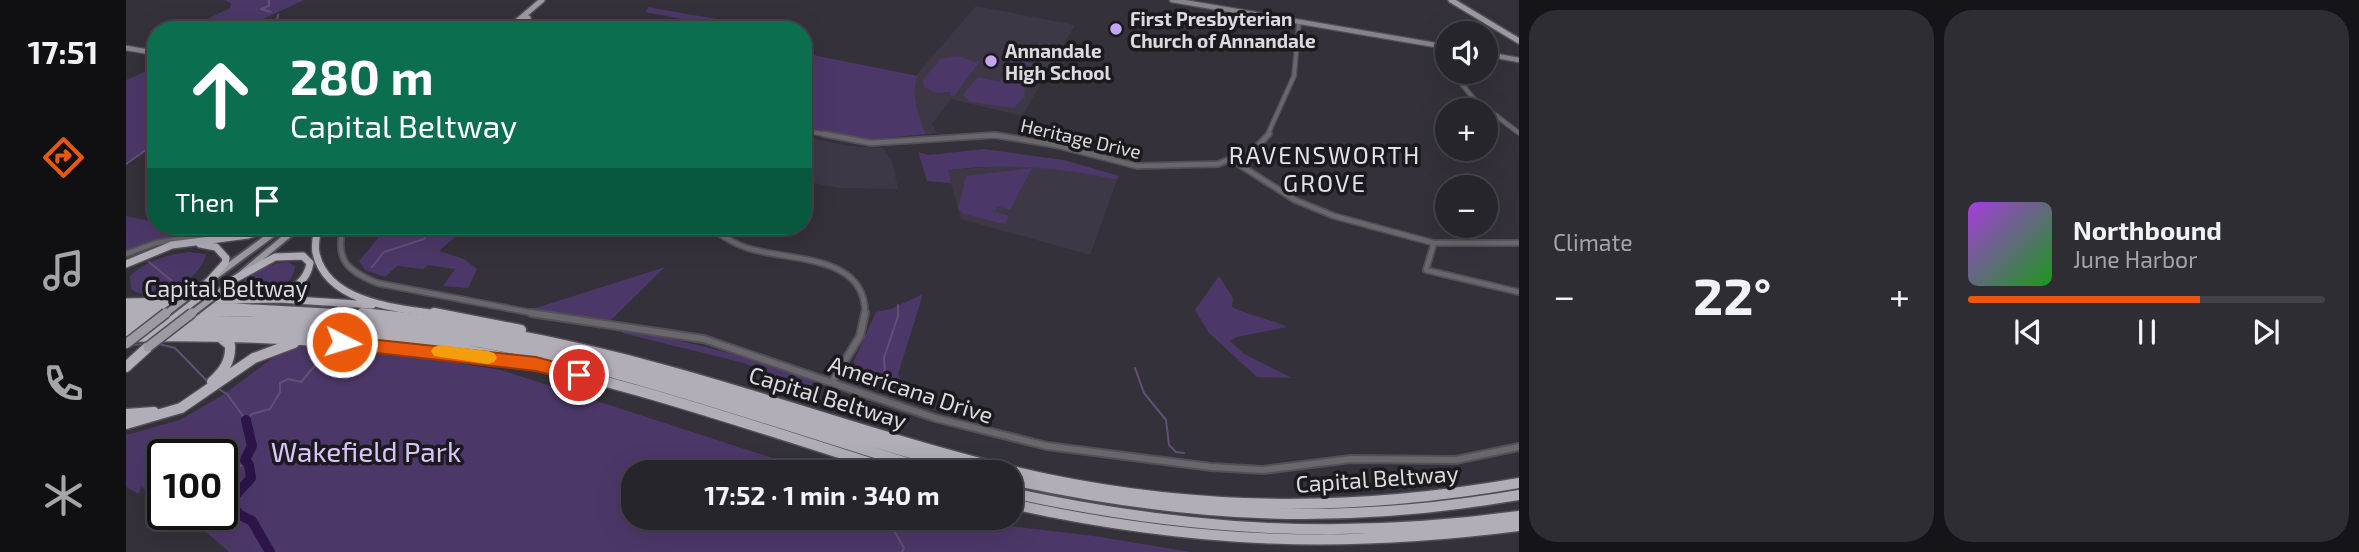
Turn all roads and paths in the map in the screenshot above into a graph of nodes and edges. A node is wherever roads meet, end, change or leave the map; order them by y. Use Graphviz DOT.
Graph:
graph roads {
  1 [pos="542,0"];
  2 [pos="548,0"];
  3 [pos="1172,0"];
  4 [pos="1451,0"];
  5 [pos="1460,0"];
  6 [pos="518,21"];
  7 [pos="525,21"];
  8 [pos="1299,22"];
  9 [pos="1519,35"];
  10 [pos="1519,41"];
  11 [pos="1435,45"];
  12 [pos="126,47"];
  13 [pos="147,51"];
  14 [pos="1498,56"];
  15 [pos="1519,60"];
  16 [pos="1462,84"];
  17 [pos="812,134"];
  18 [pos="1519,134"];
  19 [pos="1232,160"];
  20 [pos="205,235"];
  21 [pos="248,235"];
  22 [pos="271,235"];
  23 [pos="288,235"];
  24 [pos="318,235"];
  25 [pos="341,235"];
  26 [pos="723,235"];
  27 [pos="1434,243"];
  28 [pos="1519,243"];
  29 [pos="126,254"];
  30 [pos="126,264"];
  31 [pos="126,271"];
  32 [pos="233,280"];
  33 [pos="208,282"];
  34 [pos="1519,292"];
  35 [pos="247,299"];
  36 [pos="126,301"];
  37 [pos="392,306"];
  38 [pos="126,309"];
  39 [pos="126,315"];
  40 [pos="126,323"];
  41 [pos="126,329"];
  42 [pos="204,335"];
  43 [pos="126,337"];
  44 [pos="342,342"];
  45 [pos="126,344"];
  46 [pos="148,347"];
  47 [pos="604,354"];
  48 [pos="536,364"];
  49 [pos="127,365"];
  50 [pos="227,371"];
  51 [pos="832,382"];
  52 [pos="189,401"];
  53 [pos="126,414"];
  54 [pos="126,424"];
  55 [pos="1519,447"];
  56 [pos="860,460"];
  57 [pos="897,460"];
  58 [pos="938,460"];
  59 [pos="1023,482"];
  60 [pos="1519,483"];
  61 [pos="1023,495"];
  62 [pos="1519,495"];
  63 [pos="1023,506"];
  64 [pos="1519,516"];
  65 [pos="1519,526"];
  1 -- 6 [label="main road"];
  2 -- 7 [label="main road"];
  3 -- 8 [label="main road"];
  4 -- 10 [label="main road"];
  5 -- 9 [label="main road"];
  8 -- 11 [label="main road"];
  8 -- 19 [label="street, Heritage Drive"];
  12 -- 13 [label="main road"];
  14 -- 15 [label="main road"];
  16 -- 18 [label="street"];
  17 -- 19 [label="street, Heritage Drive"];
  19 -- 27 [label="street"];
  20 -- 29 [label="street"];
  21 -- 30 [label="highway"];
  22 -- 33 [label="main road"];
  23 -- 32 [label="main road"];
  24 -- 37 [label="highway"];
  25 -- 51 [label="street, Americana Drive"];
  26 -- 51 [label="street"];
  27 -- 28 [label="street"];
  27 -- 34 [label="street"];
  31 -- 33 [label="highway"];
  32 -- 35 [label="highway"];
  32 -- 46 [label="main road, bridge"];
  33 -- 45 [label="main road, bridge"];
  35 -- 36 [label="highway"];
  35 -- 37 [label="highway"];
  37 -- 47 [label="highway"];
  38 -- 47 [label="highway, Capital Beltway"];
  39 -- 58 [label="highway"];
  40 -- 57 [label="highway"];
  41 -- 48 [label="highway, Capital Beltway"];
  42 -- 43 [label="highway"];
  42 -- 44 [label="highway"];
  42 -- 50 [label="highway"];
  44 -- 48 [label="highway"];
  44 -- 50 [label="highway"];
  46 -- 49 [label="highway"];
  47 -- 60 [label="highway, Capital Beltway"];
  48 -- 56 [label="highway, Capital Beltway"];
  50 -- 52 [label="highway"];
  51 -- 55 [label="street, Americana Drive"];
  52 -- 53 [label="highway"];
  52 -- 54 [label="highway"];
  59 -- 62 [label="highway"];
  61 -- 64 [label="highway"];
  63 -- 65 [label="highway"];
}
